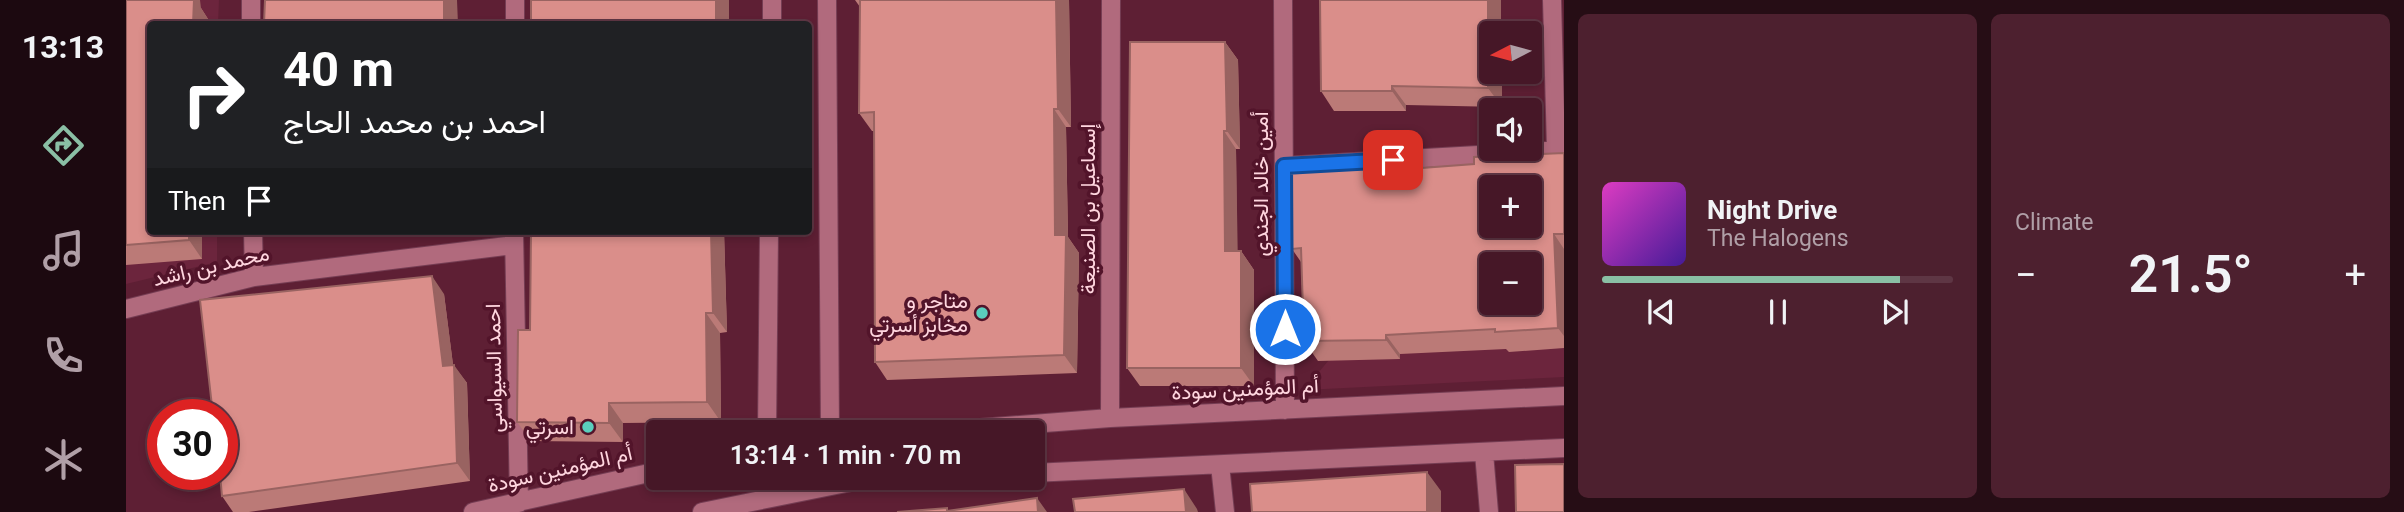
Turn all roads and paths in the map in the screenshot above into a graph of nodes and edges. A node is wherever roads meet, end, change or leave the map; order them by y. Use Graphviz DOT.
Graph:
graph roads {
  1 [pos="251,0"];
  2 [pos="515,0"];
  3 [pos="772,0"];
  4 [pos="827,0"];
  5 [pos="1111,0"];
  6 [pos="1283,0"];
  7 [pos="1552,0"];
  8 [pos="251,21"];
  9 [pos="515,21"];
  10 [pos="772,21"];
  11 [pos="1560,150"];
  12 [pos="1284,166"];
  13 [pos="253,235"];
  14 [pos="769,235"];
  15 [pos="514,238"];
  16 [pos="254,277"];
  17 [pos="126,309"];
  18 [pos="1564,396"];
  19 [pos="1285,410"];
  20 [pos="1110,418"];
  21 [pos="767,420"];
  22 [pos="830,420"];
  23 [pos="1045,423"];
  24 [pos="1564,448"];
  25 [pos="1484,453"];
  26 [pos="1220,465"];
  27 [pos="1045,472"];
  28 [pos="646,474"];
  29 [pos="811,490"];
  30 [pos="519,503"];
  31 [pos="473,512"];
  32 [pos="702,512"];
  33 [pos="1225,512"];
  34 [pos="1489,512"];
  1 -- 8 [label="street"];
  2 -- 9 [label="street"];
  3 -- 10 [label="street"];
  4 -- 22 [label="street"];
  5 -- 20 [label="street, إسماعيل بن الصنيعة"];
  6 -- 12 [label="street, أمين خالد الجندي"];
  7 -- 11 [label="street"];
  11 -- 12 [label="street"];
  12 -- 19 [label="street, أمين خالد الجندي"];
  13 -- 16 [label="street"];
  14 -- 21 [label="street"];
  15 -- 16 [label="street, محمد بن راشد"];
  15 -- 30 [label="street, احمد السيواسي"];
  16 -- 17 [label="street, محمد بن راشد"];
  18 -- 19 [label="street, أم المؤمنين سودة"];
  19 -- 20 [label="street, أم المؤمنين سودة"];
  20 -- 23 [label="street, أم المؤمنين سودة"];
  24 -- 25 [label="street"];
  25 -- 26 [label="street"];
  25 -- 34 [label="street"];
  26 -- 27 [label="street"];
  26 -- 33 [label="street"];
  28 -- 30 [label="street, أم المؤمنين سودة"];
  29 -- 32 [label="street"];
  30 -- 31 [label="street, أم المؤمنين سودة"];
}
